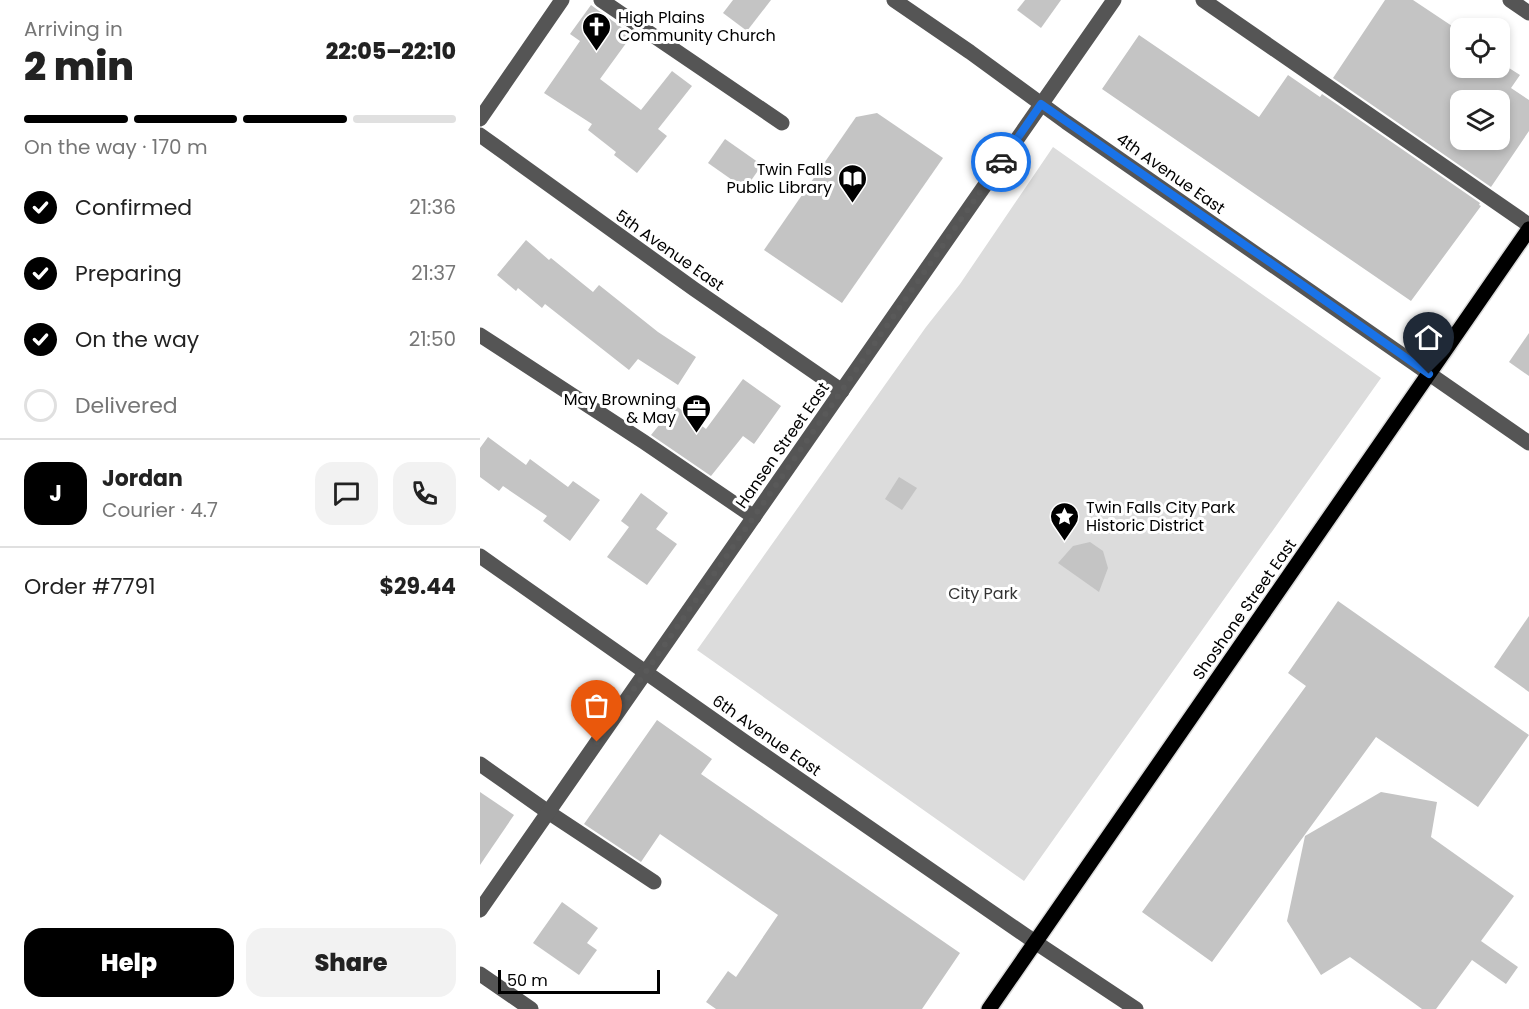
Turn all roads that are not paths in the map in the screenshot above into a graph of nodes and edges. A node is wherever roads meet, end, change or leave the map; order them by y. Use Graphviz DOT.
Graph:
graph roads {
  1 [pos="562,0"];
  2 [pos="601,0"];
  3 [pos="894,0"];
  4 [pos="1114,0"];
  5 [pos="1203,0"];
  6 [pos="1510,0"];
  7 [pos="1529,13"];
  8 [pos="1041,104"];
  9 [pos="480,119"];
  10 [pos="782,123"];
  11 [pos="480,135"];
  12 [pos="1529,227"];
  13 [pos="480,335"];
  14 [pos="1429,374"];
  15 [pos="842,391"];
  16 [pos="1529,443"];
  17 [pos="754,517"];
  18 [pos="480,556"];
  19 [pos="646,672"];
  20 [pos="480,764"];
  21 [pos="548,812"];
  22 [pos="654,882"];
  23 [pos="480,910"];
  24 [pos="1035,942"];
  25 [pos="480,974"];
  26 [pos="531,1009"];
  27 [pos="989,1009"];
  28 [pos="1136,1009"];
  1 -- 9 [label="street"];
  2 -- 10 [label="street"];
  3 -- 8 [label="street, 4th Avenue East"];
  4 -- 8 [label="street, Hansen Street East"];
  5 -- 12 [label="street"];
  6 -- 7 [label="street"];
  8 -- 14 [label="street, 4th Avenue East"];
  8 -- 15 [label="street, Hansen Street East"];
  11 -- 15 [label="street, 5th Avenue East"];
  12 -- 14 [label="main road, Shoshone Street East"];
  13 -- 17 [label="street"];
  14 -- 16 [label="street, 4th Avenue East"];
  14 -- 24 [label="main road, Shoshone Street East"];
  15 -- 17 [label="street, Hansen Street East"];
  17 -- 19 [label="street, Hansen Street East"];
  18 -- 19 [label="street, 6th Avenue East"];
  19 -- 21 [label="street, Hansen Street East"];
  19 -- 24 [label="street, 6th Avenue East"];
  20 -- 21 [label="street"];
  21 -- 22 [label="street"];
  21 -- 23 [label="street, Hansen Street East"];
  24 -- 27 [label="main road, Shoshone Street East"];
  24 -- 28 [label="street, 6th Avenue East"];
  25 -- 26 [label="street"];
}
